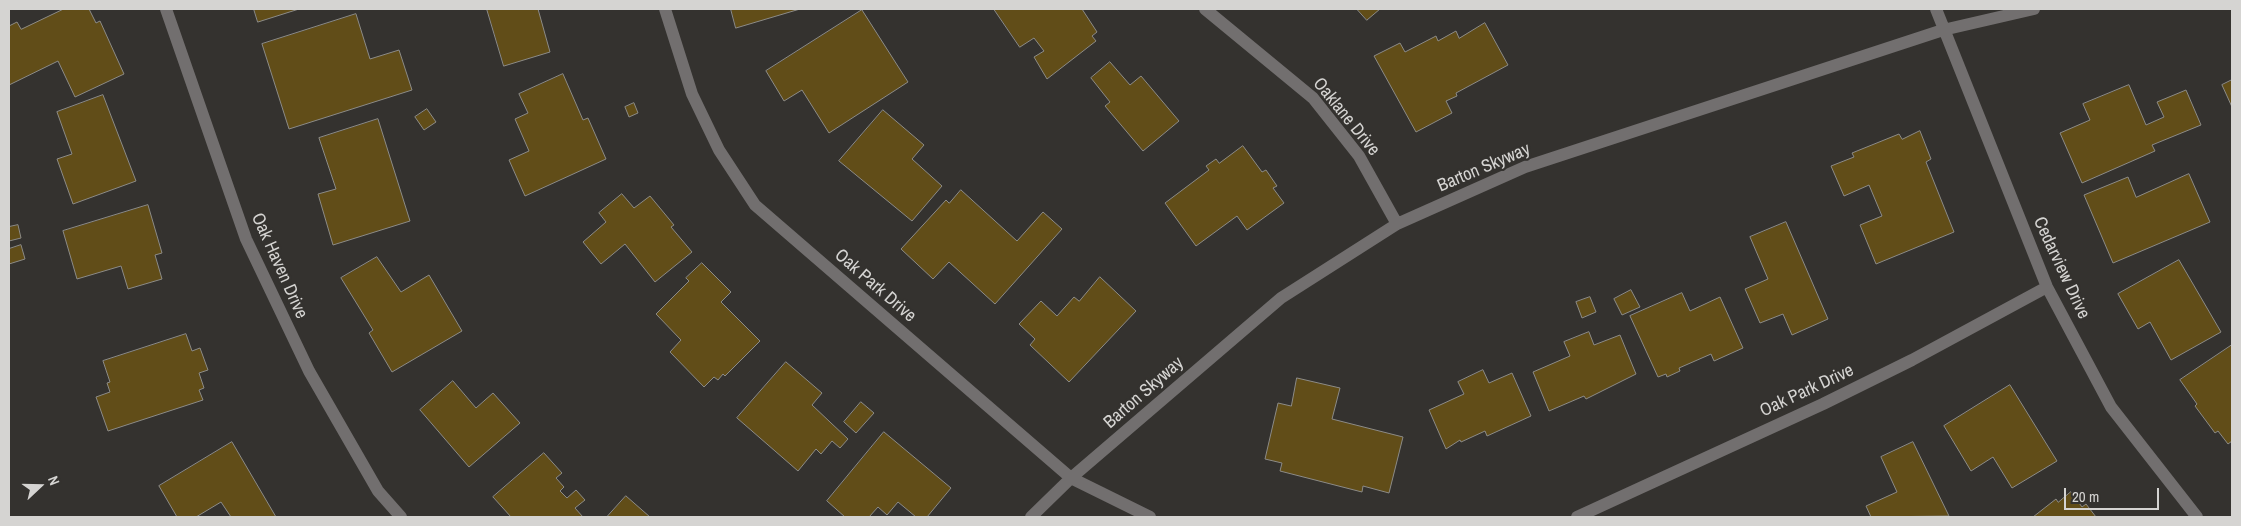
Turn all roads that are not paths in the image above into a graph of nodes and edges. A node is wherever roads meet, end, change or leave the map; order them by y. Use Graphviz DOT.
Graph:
graph roads {
  1 [pos="166,9"];
  2 [pos="665,9"];
  3 [pos="1205,9"];
  4 [pos="1936,9"];
  5 [pos="2034,9"];
  6 [pos="1943,30"];
  7 [pos="1397,224"];
  8 [pos="2047,288"];
  9 [pos="1071,478"];
  10 [pos="401,517"];
  11 [pos="1031,517"];
  12 [pos="1150,517"];
  13 [pos="1578,517"];
  14 [pos="2197,517"];
  1 -- 10 [label="street, Oak Haven Drive"];
  2 -- 9 [label="street, Oak Park Drive"];
  3 -- 7 [label="street, Oaklane Drive"];
  4 -- 6 [label="street, Cedarview Drive"];
  5 -- 6 [label="street, Barton Skyway"];
  6 -- 7 [label="street, Barton Skyway"];
  6 -- 8 [label="street, Cedarview Drive"];
  7 -- 9 [label="street, Barton Skyway"];
  8 -- 13 [label="street, Oak Park Drive"];
  8 -- 14 [label="street, Cedarview Drive"];
  9 -- 11 [label="street, Barton Skyway"];
  9 -- 12 [label="street, Oak Park Drive"];
}
